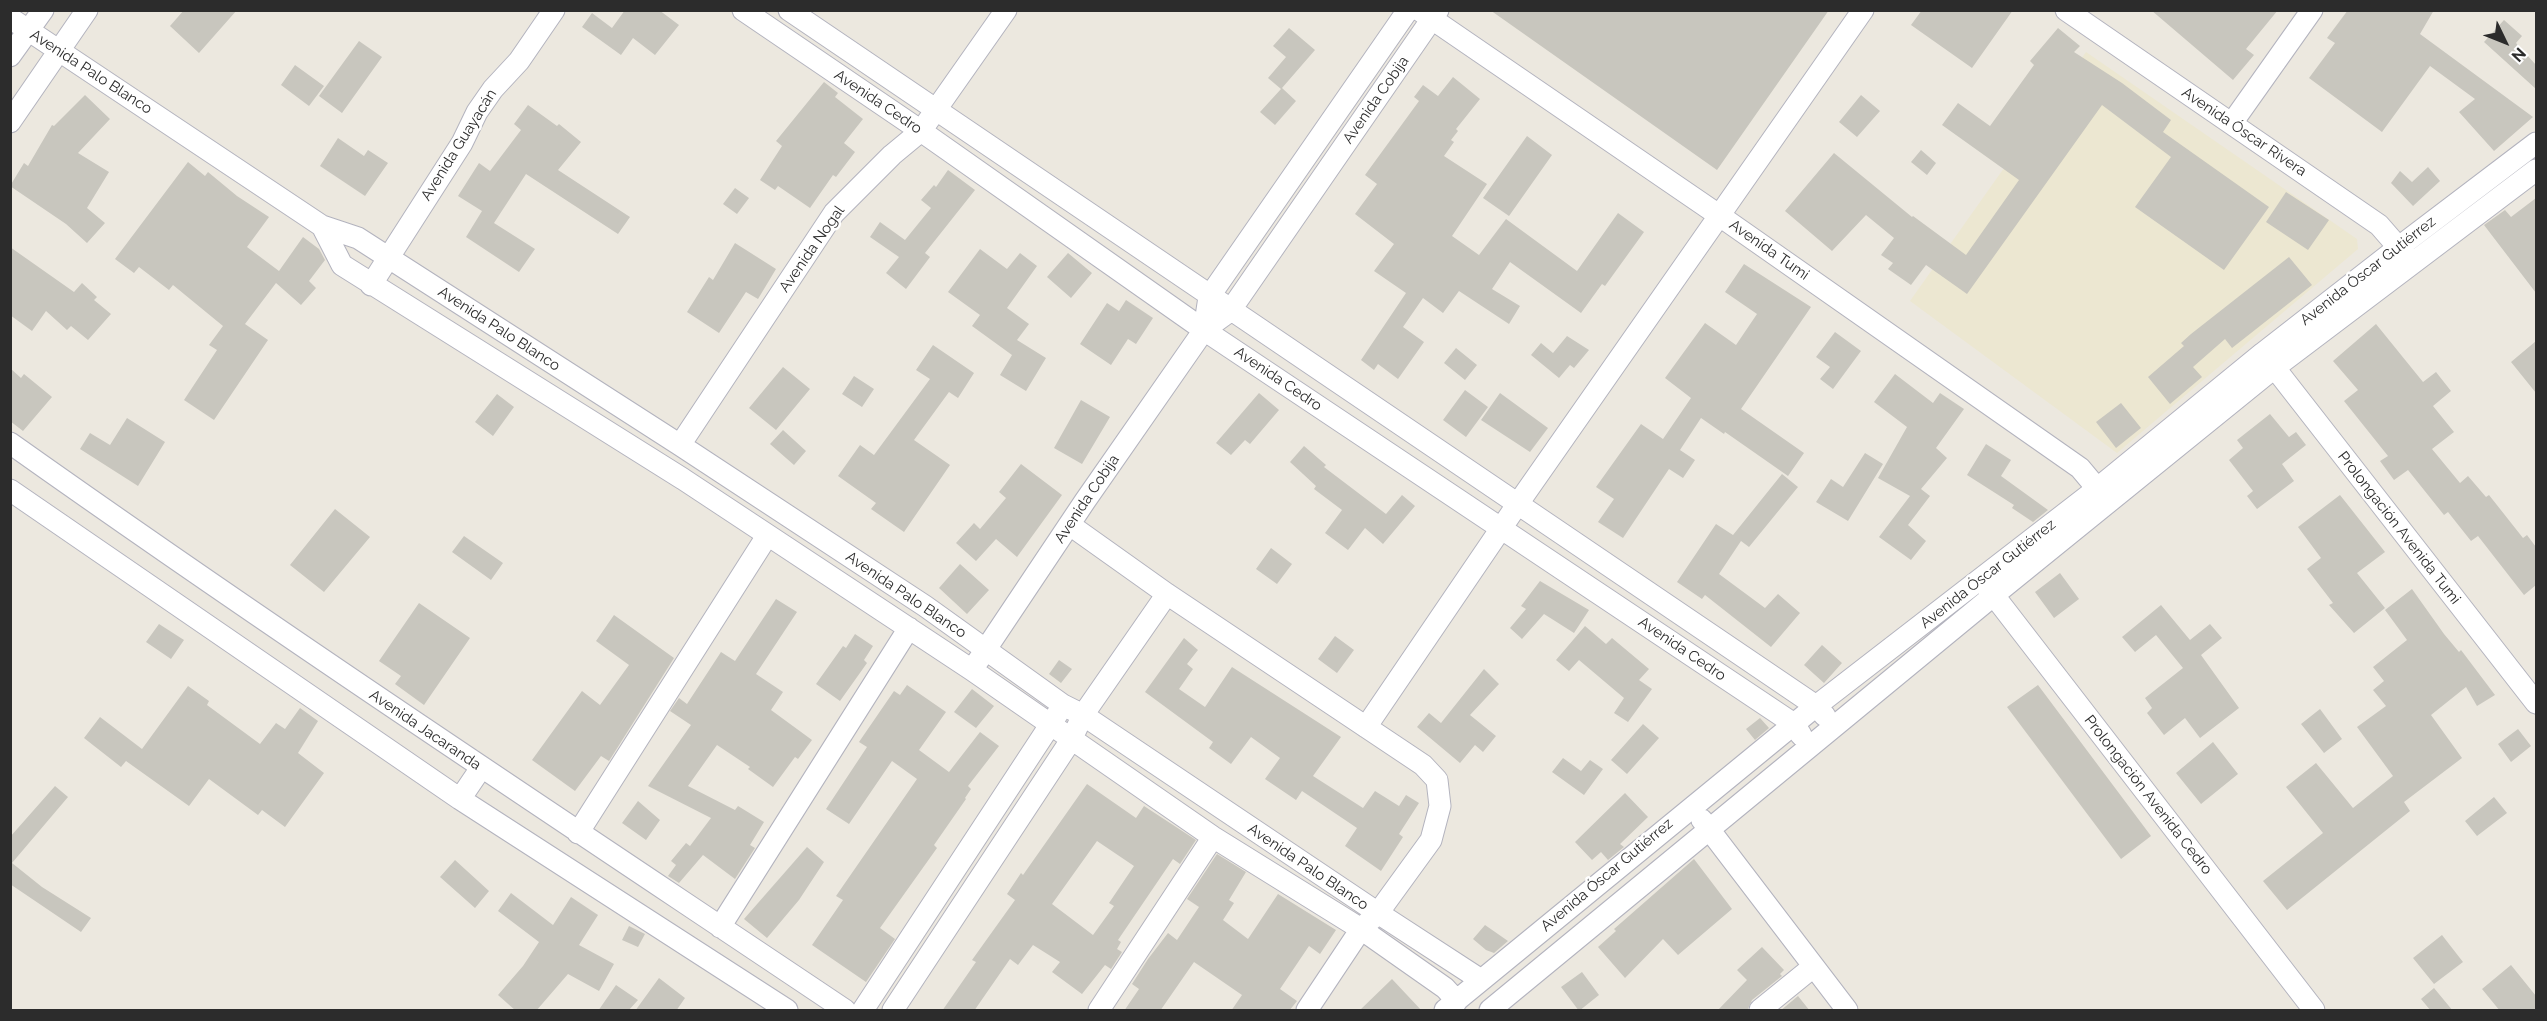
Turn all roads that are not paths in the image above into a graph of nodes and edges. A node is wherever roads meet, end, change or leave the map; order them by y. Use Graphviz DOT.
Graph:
graph roads {
  1 [pos="43,10"];
  2 [pos="87,10"];
  3 [pos="554,10"];
  4 [pos="743,10"];
  5 [pos="789,10"];
  6 [pos="1006,10"];
  7 [pos="1408,10"];
  8 [pos="1863,10"];
  9 [pos="2066,10"];
  10 [pos="2312,10"];
  11 [pos="1430,13"];
  12 [pos="10,18"];
  13 [pos="28,31"];
  14 [pos="59,50"];
  15 [pos="10,56"];
  16 [pos="936,110"];
  17 [pos="10,122"];
  18 [pos="2232,123"];
  19 [pos="921,131"];
  20 [pos="2536,143"];
  21 [pos="2536,170"];
  22 [pos="1720,216"];
  23 [pos="322,226"];
  24 [pos="2399,247"];
  25 [pos="387,258"];
  26 [pos="2412,264"];
  27 [pos="371,285"];
  28 [pos="1209,297"];
  29 [pos="1230,311"];
  30 [pos="1204,330"];
  31 [pos="2268,360"];
  32 [pos="10,443"];
  33 [pos="680,445"];
  34 [pos="10,490"];
  35 [pos="2103,495"];
  36 [pos="1517,505"];
  37 [pos="1070,525"];
  38 [pos="1502,527"];
  39 [pos="767,536"];
  40 [pos="1988,587"];
  41 [pos="1167,594"];
  42 [pos="909,628"];
  43 [pos="985,650"];
  44 [pos="972,670"];
  45 [pos="2536,703"];
  46 [pos="1063,705"];
  47 [pos="1816,706"];
  48 [pos="1083,715"];
  49 [pos="1794,724"];
  50 [pos="1051,725"];
  51 [pos="1366,727"];
  52 [pos="1835,728"];
  53 [pos="1071,740"];
  54 [pos="1810,748"];
  55 [pos="481,768"];
  56 [pos="460,799"];
  57 [pos="1691,806"];
  58 [pos="1709,830"];
  59 [pos="578,833"];
  60 [pos="1213,837"];
  61 [pos="1378,914"];
  62 [pos="720,927"];
  63 [pos="1361,929"];
  64 [pos="1813,967"];
  65 [pos="1481,980"];
  66 [pos="1451,1006"];
  67 [pos="787,1011"];
  68 [pos="845,1011"];
  69 [pos="863,1011"];
  70 [pos="893,1011"];
  71 [pos="1099,1011"];
  72 [pos="1307,1011"];
  73 [pos="1490,1011"];
  74 [pos="1760,1011"];
  75 [pos="1847,1011"];
  76 [pos="2314,1011"];
  1 -- 13 [label="street"];
  2 -- 14 [label="street"];
  3 -- 25 [label="street, Avenida Guayacán"];
  4 -- 19 [label="street, Avenida Cedro"];
  5 -- 16 [label="street, Avenida Cedro"];
  6 -- 16 [label="street, Avenida Nogal"];
  7 -- 28 [label="street, Avenida Cobija"];
  8 -- 22 [label="street"];
  9 -- 18 [label="street, Avenida Óscar Rivera"];
  10 -- 18 [label="street"];
  11 -- 22 [label="street, Avenida Tumi"];
  11 -- 29 [label="street, Avenida Cobija"];
  12 -- 13 [label="street, Avenida Palo Blanco"];
  13 -- 14 [label="street, Avenida Palo Blanco"];
  13 -- 15 [label="street"];
  14 -- 17 [label="street"];
  14 -- 23 [label="street, Avenida Palo Blanco"];
  16 -- 19 [label="street, Avenida Nogal"];
  16 -- 28 [label="street, Avenida Cedro"];
  18 -- 24 [label="street, Avenida Óscar Rivera"];
  19 -- 30 [label="street, Avenida Cedro"];
  19 -- 33 [label="street, Avenida Nogal"];
  20 -- 24 [label="street, Avenida Óscar Gutiérrez"];
  21 -- 26 [label="street, Avenida Óscar Gutiérrez"];
  22 -- 35 [label="street, Avenida Tumi"];
  22 -- 36 [label="street"];
  23 -- 25 [label="street, Avenida Palo Blanco"];
  23 -- 27 [label="street, Avenida Palo Blanco"];
  24 -- 26 [label="street, Avenida Óscar Rivera"];
  24 -- 31 [label="street, Avenida Óscar Gutiérrez"];
  25 -- 27 [label="street, Avenida Guayacán"];
  25 -- 33 [label="street, Avenida Palo Blanco"];
  26 -- 31 [label="street, Avenida Óscar Gutiérrez"];
  27 -- 39 [label="street, Avenida Palo Blanco"];
  28 -- 29 [label="street, Avenida Cedro"];
  28 -- 30 [label="street, Avenida Cobija"];
  29 -- 30 [label="street, Avenida Cobija"];
  29 -- 36 [label="street, Avenida Cedro"];
  30 -- 37 [label="street, Avenida Cobija"];
  30 -- 38 [label="street, Avenida Cedro"];
  31 -- 35 [label="street, Avenida Óscar Gutiérrez"];
  31 -- 45 [label="street, Prolongación Avenida Tumi"];
  32 -- 55 [label="street, Avenida Jacaranda"];
  33 -- 43 [label="street, Avenida Palo Blanco"];
  34 -- 56 [label="street"];
  35 -- 40 [label="street, Avenida Óscar Gutiérrez"];
  36 -- 38 [label="street"];
  36 -- 47 [label="street, Avenida Cedro"];
  37 -- 41 [label="street"];
  37 -- 43 [label="street, Avenida Cobija"];
  38 -- 49 [label="street, Avenida Cedro"];
  38 -- 51 [label="street"];
  39 -- 42 [label="street, Avenida Palo Blanco"];
  39 -- 59 [label="street"];
  40 -- 47 [label="street, Avenida Óscar Gutiérrez"];
  40 -- 52 [label="street, Avenida Óscar Gutiérrez"];
  40 -- 76 [label="street, Prolongación Avenida Cedro"];
  41 -- 48 [label="street"];
  41 -- 51 [label="street"];
  42 -- 44 [label="street, Avenida Palo Blanco"];
  42 -- 62 [label="street"];
  43 -- 44 [label="street, Avenida Cobija"];
  43 -- 46 [label="street, Avenida Palo Blanco"];
  44 -- 50 [label="street, Avenida Palo Blanco"];
  46 -- 48 [label="street, Avenida Palo Blanco"];
  46 -- 50 [label="street"];
  47 -- 49 [label="street, Avenida Óscar Gutiérrez"];
  47 -- 52 [label="street, Avenida Cedro"];
  48 -- 53 [label="street"];
  48 -- 61 [label="street, Avenida Palo Blanco"];
  49 -- 54 [label="street, Avenida Cedro"];
  49 -- 57 [label="street, Avenida Óscar Gutiérrez"];
  50 -- 53 [label="street, Avenida Palo Blanco"];
  50 -- 69 [label="street"];
  51 -- 61 [label="street"];
  52 -- 54 [label="street, Avenida Óscar Gutiérrez"];
  53 -- 60 [label="street, Avenida Palo Blanco"];
  53 -- 70 [label="street"];
  54 -- 58 [label="street, Avenida Óscar Gutiérrez"];
  55 -- 56 [label="street"];
  55 -- 59 [label="street, Avenida Jacaranda"];
  56 -- 67 [label="street"];
  57 -- 58 [label="street"];
  57 -- 65 [label="street, Avenida Óscar Gutiérrez"];
  58 -- 64 [label="street"];
  58 -- 73 [label="street, Avenida Óscar Gutiérrez"];
  59 -- 62 [label="street, Avenida Jacaranda"];
  60 -- 63 [label="street, Avenida Palo Blanco"];
  60 -- 71 [label="street"];
  61 -- 63 [label="street"];
  61 -- 65 [label="street, Avenida Palo Blanco"];
  62 -- 68 [label="street, Avenida Jacaranda"];
  63 -- 66 [label="street, Avenida Palo Blanco"];
  63 -- 72 [label="street"];
  64 -- 74 [label="street"];
  64 -- 75 [label="street"];
  65 -- 66 [label="street, Avenida Óscar Gutiérrez"];
}
